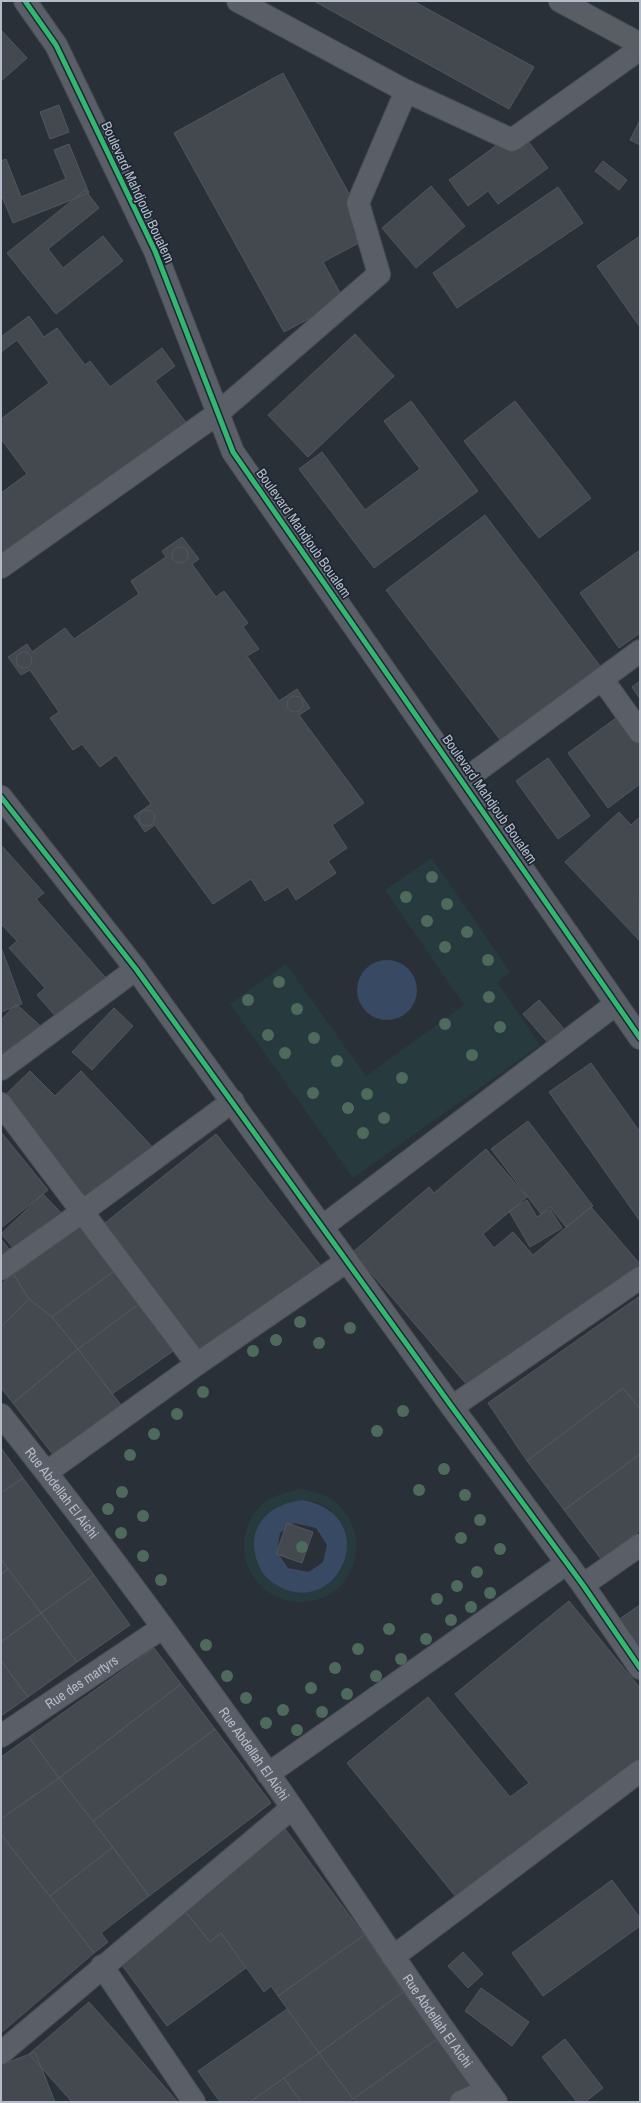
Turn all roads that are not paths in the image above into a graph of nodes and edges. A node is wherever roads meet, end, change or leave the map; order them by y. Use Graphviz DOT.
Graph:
graph roads {
  1 [pos="25,1"];
  2 [pos="238,1"];
  3 [pos="560,1"];
  4 [pos="640,44"];
  5 [pos="640,49"];
  6 [pos="406,91"];
  7 [pos="217,414"];
  8 [pos="1,567"];
  9 [pos="640,651"];
  10 [pos="602,679"];
  11 [pos="640,732"];
  12 [pos="463,781"];
  13 [pos="1,797"];
  14 [pos="136,969"];
  15 [pos="616,1004"];
  16 [pos="640,1038"];
  17 [pos="1,1070"];
  18 [pos="233,1101"];
  19 [pos="1,1104"];
  20 [pos="82,1212"];
  21 [pos="322,1227"];
  22 [pos="347,1261"];
  23 [pos="1,1269"];
  24 [pos="640,1278"];
  25 [pos="197,1364"];
  26 [pos="452,1407"];
  27 [pos="1,1414"];
  28 [pos="47,1472"];
  29 [pos="640,1545"];
  30 [pos="567,1563"];
  31 [pos="583,1585"];
  32 [pos="162,1628"];
  33 [pos="640,1668"];
  34 [pos="1,1736"];
  35 [pos="640,1771"];
  36 [pos="268,1774"];
  37 [pos="292,1808"];
  38 [pos="393,1957"];
  39 [pos="102,1966"];
  40 [pos="1,2053"];
  41 [pos="492,2096"];
  42 [pos="194,2102"];
  43 [pos="461,2102"];
  1 -- 7 [label="street, Boulevard Mahdjoub Boualem"];
  2 -- 6 [label="street"];
  3 -- 4 [label="main road"];
  5 -- 6 [label="street"];
  6 -- 7 [label="street"];
  7 -- 8 [label="street"];
  7 -- 12 [label="street, Boulevard Mahdjoub Boualem"];
  9 -- 10 [label="street"];
  10 -- 11 [label="street"];
  10 -- 12 [label="street"];
  12 -- 15 [label="street, Boulevard Mahdjoub Boualem"];
  13 -- 14 [label="street"];
  14 -- 17 [label="street"];
  14 -- 18 [label="street"];
  15 -- 16 [label="street, Boulevard Mahdjoub Boualem"];
  15 -- 21 [label="street"];
  18 -- 20 [label="street"];
  18 -- 21 [label="street"];
  19 -- 20 [label="street"];
  20 -- 23 [label="street"];
  20 -- 25 [label="street"];
  21 -- 22 [label="street"];
  22 -- 25 [label="street"];
  22 -- 26 [label="street"];
  24 -- 26 [label="street"];
  25 -- 28 [label="street"];
  26 -- 30 [label="street"];
  27 -- 28 [label="street, Rue Abdellah El Aichi"];
  28 -- 32 [label="street, Rue Abdellah El Aichi"];
  29 -- 31 [label="street"];
  30 -- 31 [label="street"];
  30 -- 36 [label="street"];
  31 -- 33 [label="street"];
  32 -- 34 [label="street, Rue des martyrs"];
  32 -- 36 [label="street, Rue Abdellah El Aichi"];
  35 -- 38 [label="street"];
  36 -- 37 [label="street, Rue Abdellah El Aichi"];
  37 -- 38 [label="street, Rue Abdellah El Aichi"];
  37 -- 39 [label="street"];
  38 -- 41 [label="street, Rue Abdellah El Aichi"];
  39 -- 40 [label="street"];
  39 -- 42 [label="street"];
  41 -- 43 [label="street"];
}
